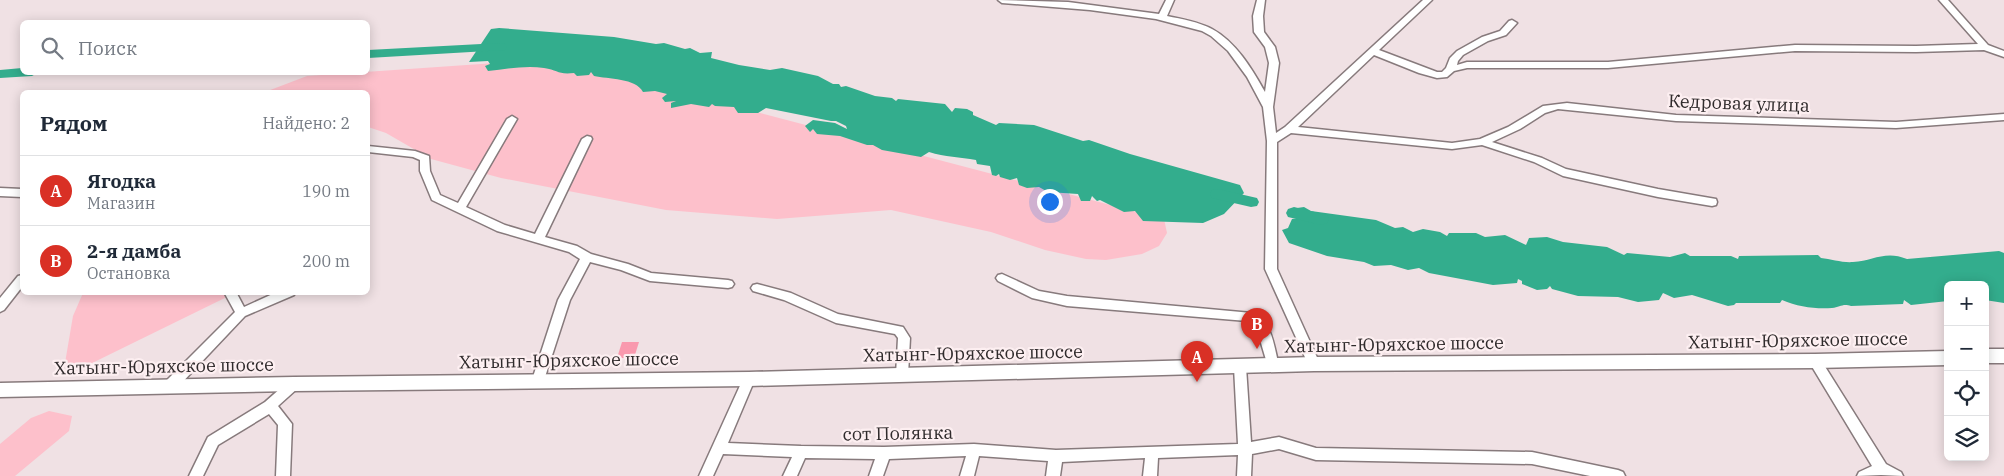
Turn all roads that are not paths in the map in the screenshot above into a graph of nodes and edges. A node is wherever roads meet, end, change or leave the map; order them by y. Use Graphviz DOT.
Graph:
graph roads {
  1 [pos="1002,0"];
  2 [pos="1170,0"];
  3 [pos="1261,0"];
  4 [pos="1428,0"];
  5 [pos="1943,0"];
  6 [pos="1021,1"];
  7 [pos="1086,3"];
  8 [pos="1162,17"];
  9 [pos="1512,23"];
  10 [pos="1985,47"];
  11 [pos="1373,51"];
  12 [pos="2004,54"];
  13 [pos="1451,69"];
  14 [pos="1268,107"];
  15 [pos="2004,117"];
  16 [pos="512,119"];
  17 [pos="1289,129"];
  18 [pos="587,138"];
  19 [pos="1272,141"];
  20 [pos="1482,142"];
  21 [pos="370,149"];
  22 [pos="0,192"];
  23 [pos="20,193"];
  24 [pos="1712,202"];
  25 [pos="460,208"];
  26 [pos="538,238"];
  27 [pos="586,257"];
  28 [pos="1002,278"];
  29 [pos="20,281"];
  30 [pos="728,284"];
  31 [pos="757,288"];
  32 [pos="232,295"];
  33 [pos="283,295"];
  34 [pos="2,302"];
  35 [pos="241,313"];
  36 [pos="1989,356"];
  37 [pos="2004,356"];
  38 [pos="1944,358"];
  39 [pos="1815,361"];
  40 [pos="1314,364"];
  41 [pos="1273,366"];
  42 [pos="1240,367"];
  43 [pos="902,375"];
  44 [pos="750,379"];
  45 [pos="538,380"];
  46 [pos="294,384"];
  47 [pos="170,386"];
  48 [pos="0,390"];
  49 [pos="270,406"];
  50 [pos="719,448"];
  51 [pos="1246,449"];
  52 [pos="974,450"];
  53 [pos="801,452"];
  54 [pos="1152,452"];
  55 [pos="884,453"];
  56 [pos="1056,456"];
  57 [pos="1881,468"];
  58 [pos="196,476"];
  59 [pos="283,476"];
  60 [pos="706,476"];
  61 [pos="790,476"];
  62 [pos="876,476"];
  63 [pos="967,476"];
  64 [pos="1053,476"];
  65 [pos="1150,476"];
  66 [pos="1244,476"];
  67 [pos="1618,476"];
  68 [pos="1864,476"];
  69 [pos="1896,476"];
  1 -- 6 [label="street"];
  2 -- 8 [label="street"];
  3 -- 14 [label="street"];
  4 -- 11 [label="street"];
  5 -- 10 [label="street"];
  6 -- 7 [label="street"];
  7 -- 8 [label="street"];
  8 -- 14 [label="street"];
  9 -- 13 [label="street"];
  10 -- 12 [label="street"];
  10 -- 13 [label="street"];
  11 -- 13 [label="street"];
  11 -- 17 [label="street"];
  14 -- 19 [label="street"];
  15 -- 20 [label="street, Кедровая улица"];
  16 -- 25 [label="street"];
  17 -- 19 [label="street"];
  17 -- 20 [label="street"];
  18 -- 26 [label="street"];
  19 -- 40 [label="street"];
  20 -- 24 [label="street"];
  21 -- 25 [label="street"];
  22 -- 23 [label="street"];
  25 -- 26 [label="street"];
  26 -- 27 [label="street"];
  27 -- 30 [label="street"];
  27 -- 45 [label="street"];
  28 -- 41 [label="street"];
  29 -- 34 [label="street"];
  31 -- 43 [label="street"];
  32 -- 35 [label="street"];
  33 -- 35 [label="street"];
  35 -- 47 [label="street"];
  36 -- 37 [label="main road"];
  38 -- 39 [label="main road, Хатынг-Юряхское шоссе"];
  39 -- 40 [label="main road, Хатынг-Юряхское шоссе"];
  39 -- 57 [label="street"];
  40 -- 41 [label="main road, Хатынг-Юряхское шоссе"];
  41 -- 42 [label="main road, Хатынг-Юряхское шоссе"];
  42 -- 43 [label="main road, Хатынг-Юряхское шоссе"];
  42 -- 51 [label="street"];
  43 -- 44 [label="main road, Хатынг-Юряхское шоссе"];
  44 -- 45 [label="main road, Хатынг-Юряхское шоссе"];
  44 -- 50 [label="street"];
  45 -- 46 [label="main road, Хатынг-Юряхское шоссе"];
  46 -- 47 [label="main road, Хатынг-Юряхское шоссе"];
  46 -- 49 [label="street"];
  47 -- 48 [label="main road, Хатынг-Юряхское шоссе"];
  49 -- 58 [label="street"];
  49 -- 59 [label="street"];
  50 -- 53 [label="street, сот Полянка"];
  50 -- 60 [label="street"];
  51 -- 54 [label="street, сот Полянка"];
  51 -- 66 [label="street"];
  51 -- 67 [label="street, сот Полянка"];
  52 -- 55 [label="street, сот Полянка"];
  52 -- 56 [label="street, сот Полянка"];
  52 -- 63 [label="street"];
  53 -- 55 [label="street, сот Полянка"];
  53 -- 61 [label="street"];
  54 -- 56 [label="street, сот Полянка"];
  54 -- 65 [label="street"];
  55 -- 62 [label="street"];
  56 -- 64 [label="street"];
  57 -- 68 [label="street"];
  57 -- 69 [label="street"];
}
